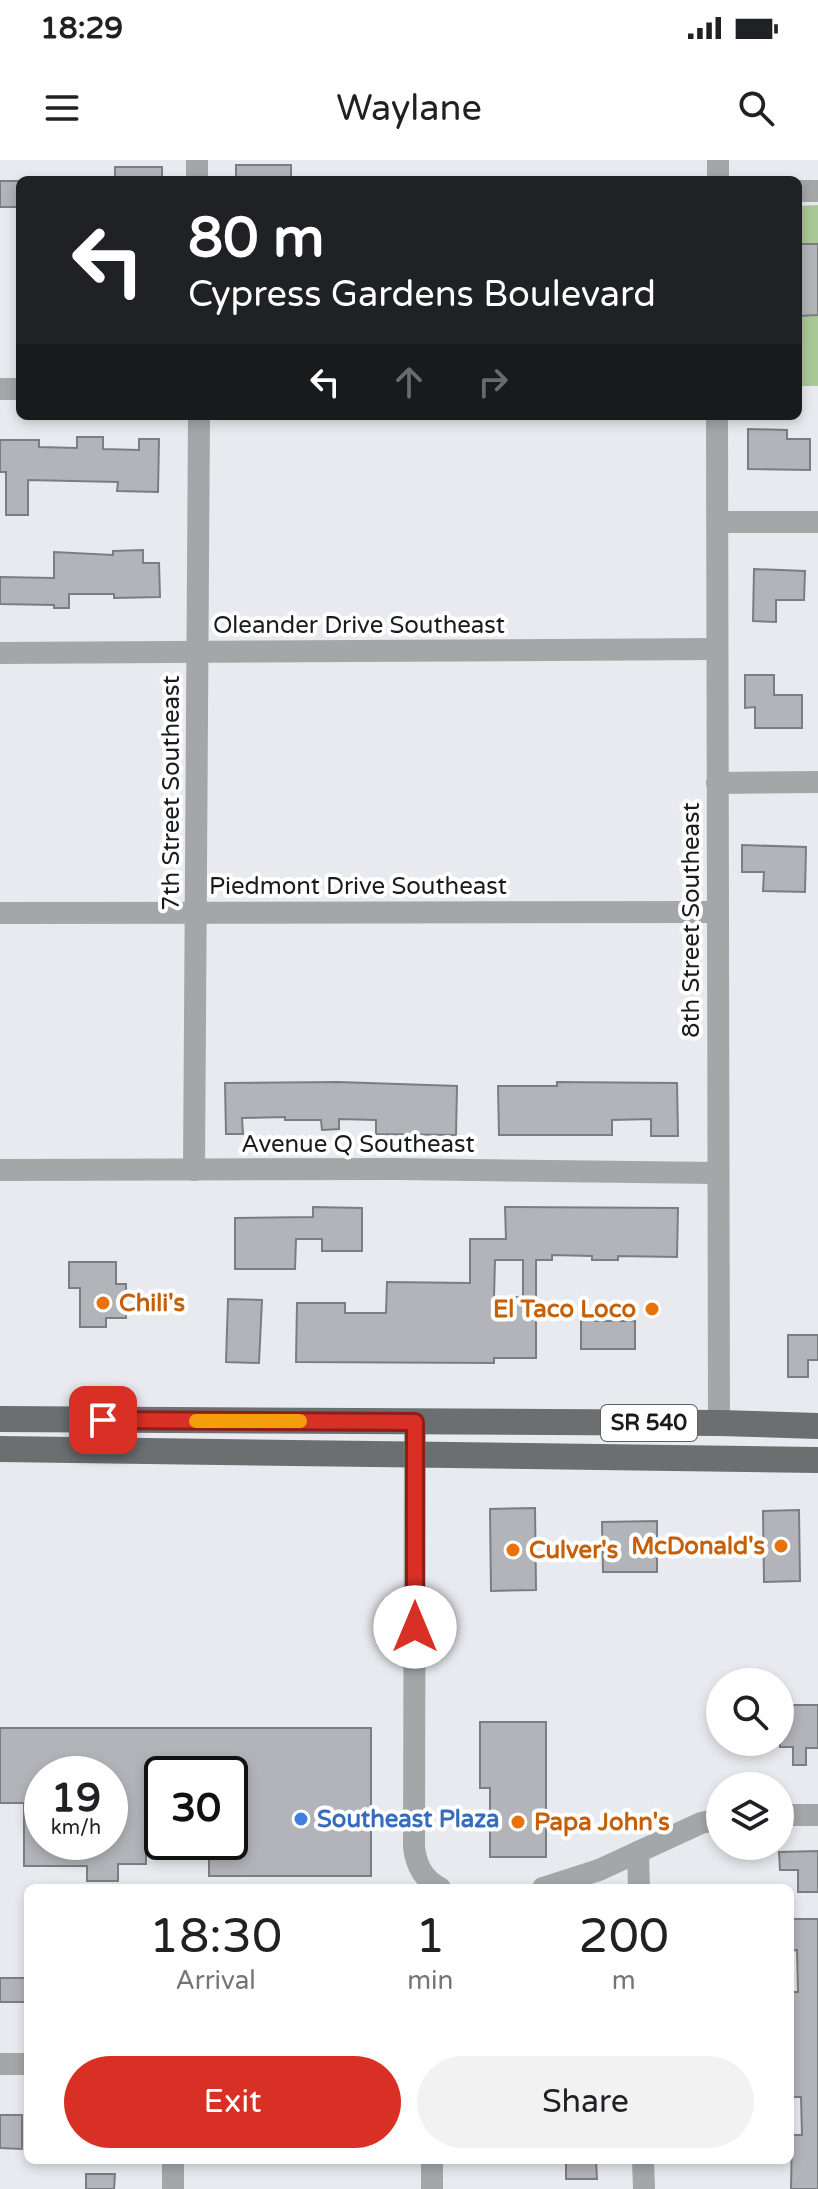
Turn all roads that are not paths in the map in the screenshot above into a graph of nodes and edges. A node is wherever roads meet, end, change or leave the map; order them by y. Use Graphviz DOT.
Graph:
graph roads {
  1 [pos="199,420"];
  2 [pos="717,420"];
  3 [pos="718,522"];
  4 [pos="818,522"];
  5 [pos="717,649"];
  6 [pos="198,651"];
  7 [pos="0,653"];
  8 [pos="818,782"];
  9 [pos="717,783"];
  10 [pos="196,912"];
  11 [pos="717,912"];
  12 [pos="0,913"];
  13 [pos="0,1170"];
  14 [pos="194,1170"];
  15 [pos="717,1173"];
  16 [pos="0,1419"];
  17 [pos="40,1420"];
  18 [pos="167,1420"];
  19 [pos="415,1422"];
  20 [pos="719,1423"];
  21 [pos="818,1426"];
  22 [pos="0,1434"];
  23 [pos="0,1449"];
  24 [pos="75,1450"];
  25 [pos="415,1454"];
  26 [pos="628,1457"];
  27 [pos="818,1460"];
  28 [pos="794,1815"];
  29 [pos="818,1815"];
  30 [pos="706,1822"];
  31 [pos="638,1852"];
  32 [pos="435,1884"];
  33 [pos="555,1884"];
  34 [pos="639,1884"];
  35 [pos="0,2064"];
  36 [pos="24,2064"];
  37 [pos="173,2164"];
  38 [pos="432,2164"];
  39 [pos="643,2164"];
  40 [pos="173,2189"];
  41 [pos="432,2189"];
  42 [pos="644,2189"];
  1 -- 6 [label="street, 7th Street Southeast"];
  2 -- 3 [label="street, 8th Street Southeast"];
  3 -- 4 [label="street"];
  3 -- 5 [label="street, 8th Street Southeast"];
  5 -- 6 [label="street, Oleander Drive Southeast"];
  5 -- 9 [label="street, 8th Street Southeast"];
  6 -- 7 [label="street, Oleander Drive Southeast"];
  6 -- 10 [label="street, 7th Street Southeast"];
  8 -- 9 [label="street"];
  9 -- 11 [label="street, 8th Street Southeast"];
  10 -- 11 [label="street, Piedmont Drive Southeast"];
  10 -- 12 [label="street, Piedmont Drive Southeast"];
  10 -- 14 [label="street, 7th Street Southeast"];
  11 -- 15 [label="street, 8th Street Southeast"];
  13 -- 14 [label="street, Avenue Q Southeast"];
  14 -- 15 [label="street, Avenue Q Southeast"];
  15 -- 20 [label="street, 8th Street Southeast"];
  16 -- 17 [label="main road, SR 540"];
  17 -- 18 [label="main road, SR 540"];
  17 -- 22 [label="main road"];
  18 -- 19 [label="main road, SR 540"];
  18 -- 24 [label="main road"];
  19 -- 20 [label="main road, SR 540"];
  19 -- 25 [label="street"];
  20 -- 21 [label="main road, SR 540"];
  20 -- 26 [label="main road"];
  23 -- 24 [label="main road, SR 540"];
  24 -- 25 [label="main road, SR 540"];
  25 -- 26 [label="main road, SR 540"];
  25 -- 32 [label="street"];
  26 -- 27 [label="main road, SR 540"];
  28 -- 29 [label="street"];
  30 -- 31 [label="street"];
  31 -- 33 [label="street"];
  31 -- 34 [label="street"];
  35 -- 36 [label="street"];
  37 -- 40 [label="street"];
  38 -- 41 [label="street"];
  39 -- 42 [label="street"];
}
